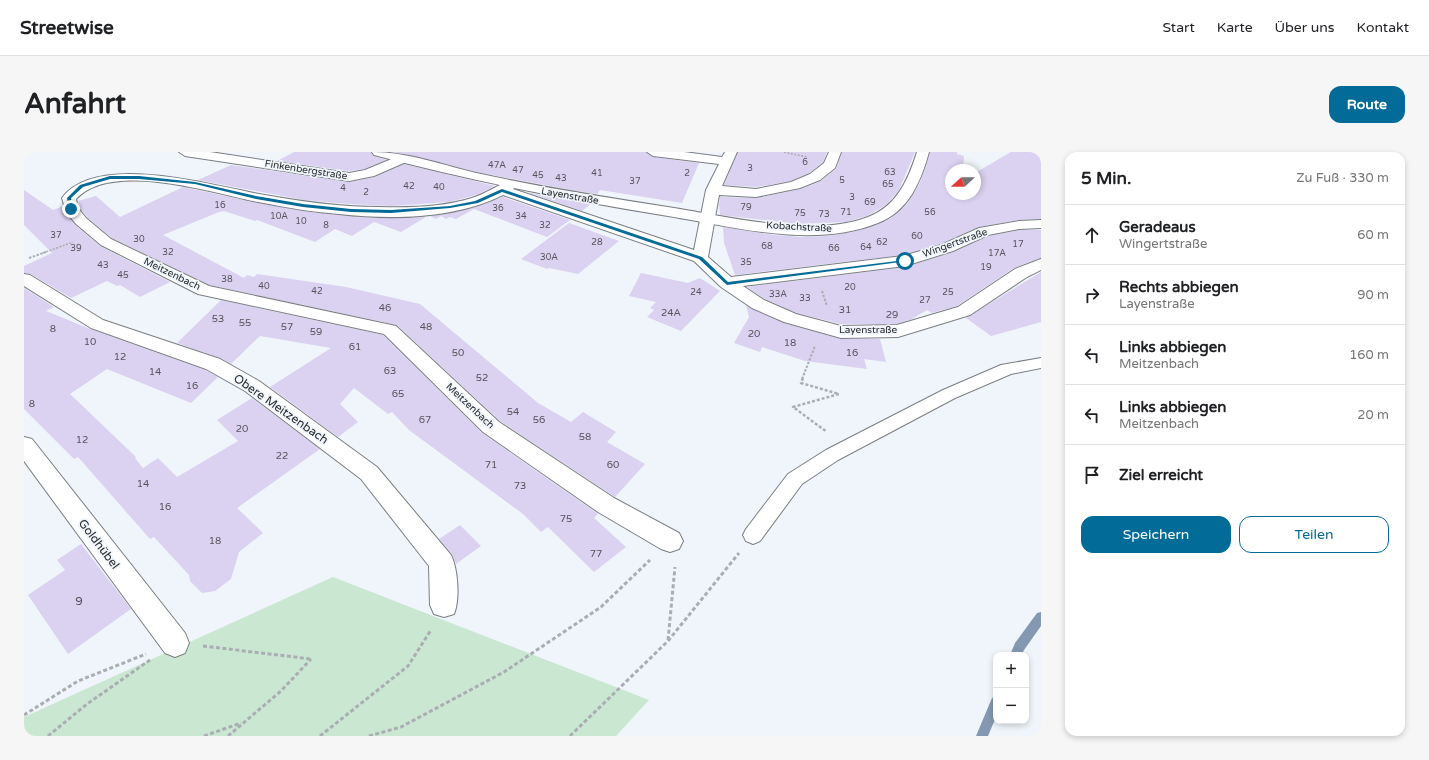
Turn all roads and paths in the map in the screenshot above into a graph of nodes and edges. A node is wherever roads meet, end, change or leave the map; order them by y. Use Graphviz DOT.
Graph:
graph roads {
  1 [pos="185,152"];
  2 [pos="378,152"];
  3 [pos="654,152"];
  4 [pos="835,152"];
  5 [pos="923,152"];
  6 [pos="729,156"];
  7 [pos="401,159"];
  8 [pos="507,188"];
  9 [pos="713,190"];
  10 [pos="708,218"];
  11 [pos="1041,224"];
  12 [pos="96,234"];
  13 [pos="700,258"];
  14 [pos="24,260"];
  15 [pos="1041,264"];
  16 [pos="815,272"];
  17 [pos="24,279"];
  18 [pos="727,283"];
  19 [pos="829,328"];
  20 [pos="1041,363"];
  21 [pos="24,445"];
  22 [pos="846,447"];
  23 [pos="753,535"];
  24 [pos="670,541"];
  25 [pos="444,605"];
  26 [pos="668,641"];
  27 [pos="175,643"];
  28 [pos="24,715"];
  29 [pos="243,722"];
  30 [pos="48,736"];
  31 [pos="204,736"];
  32 [pos="228,736"];
  33 [pos="320,736"];
  34 [pos="369,736"];
  35 [pos="570,736"];
  1 -- 7 [label="street, Finkenbergstraße"];
  2 -- 7 [label="street, Layenstraße"];
  3 -- 6 [label="street"];
  4 -- 9 [label="street"];
  5 -- 10 [label="street, Kobachstraße"];
  6 -- 9 [label="street"];
  7 -- 8 [label="street, Layenstraße"];
  8 -- 10 [label="street, Layenstraße"];
  8 -- 12 [label="street, Meitzenbach"];
  8 -- 13 [label="street, Layenstraße"];
  9 -- 10 [label="street"];
  10 -- 13 [label="street"];
  11 -- 16 [label="street, Wingertstraße"];
  12 -- 14 [label="path"];
  12 -- 24 [label="street, Meitzenbach"];
  13 -- 18 [label="street, Layenstraße"];
  15 -- 19 [label="street, Layenstraße"];
  16 -- 18 [label="street, Wingertstraße"];
  16 -- 19 [label="path"];
  17 -- 25 [label="street, Obere Meitzenbach"];
  18 -- 19 [label="street, Layenstraße"];
  19 -- 22 [label="path"];
  20 -- 22 [label="lane"];
  21 -- 27 [label="street, Goldhübel"];
  22 -- 23 [label="lane"];
  23 -- 26 [label="path"];
  24 -- 26 [label="path"];
  24 -- 34 [label="path"];
  25 -- 33 [label="path"];
  26 -- 35 [label="path"];
  27 -- 28 [label="path"];
  27 -- 29 [label="path"];
  27 -- 30 [label="path"];
  29 -- 31 [label="path"];
  29 -- 32 [label="path"];
}
